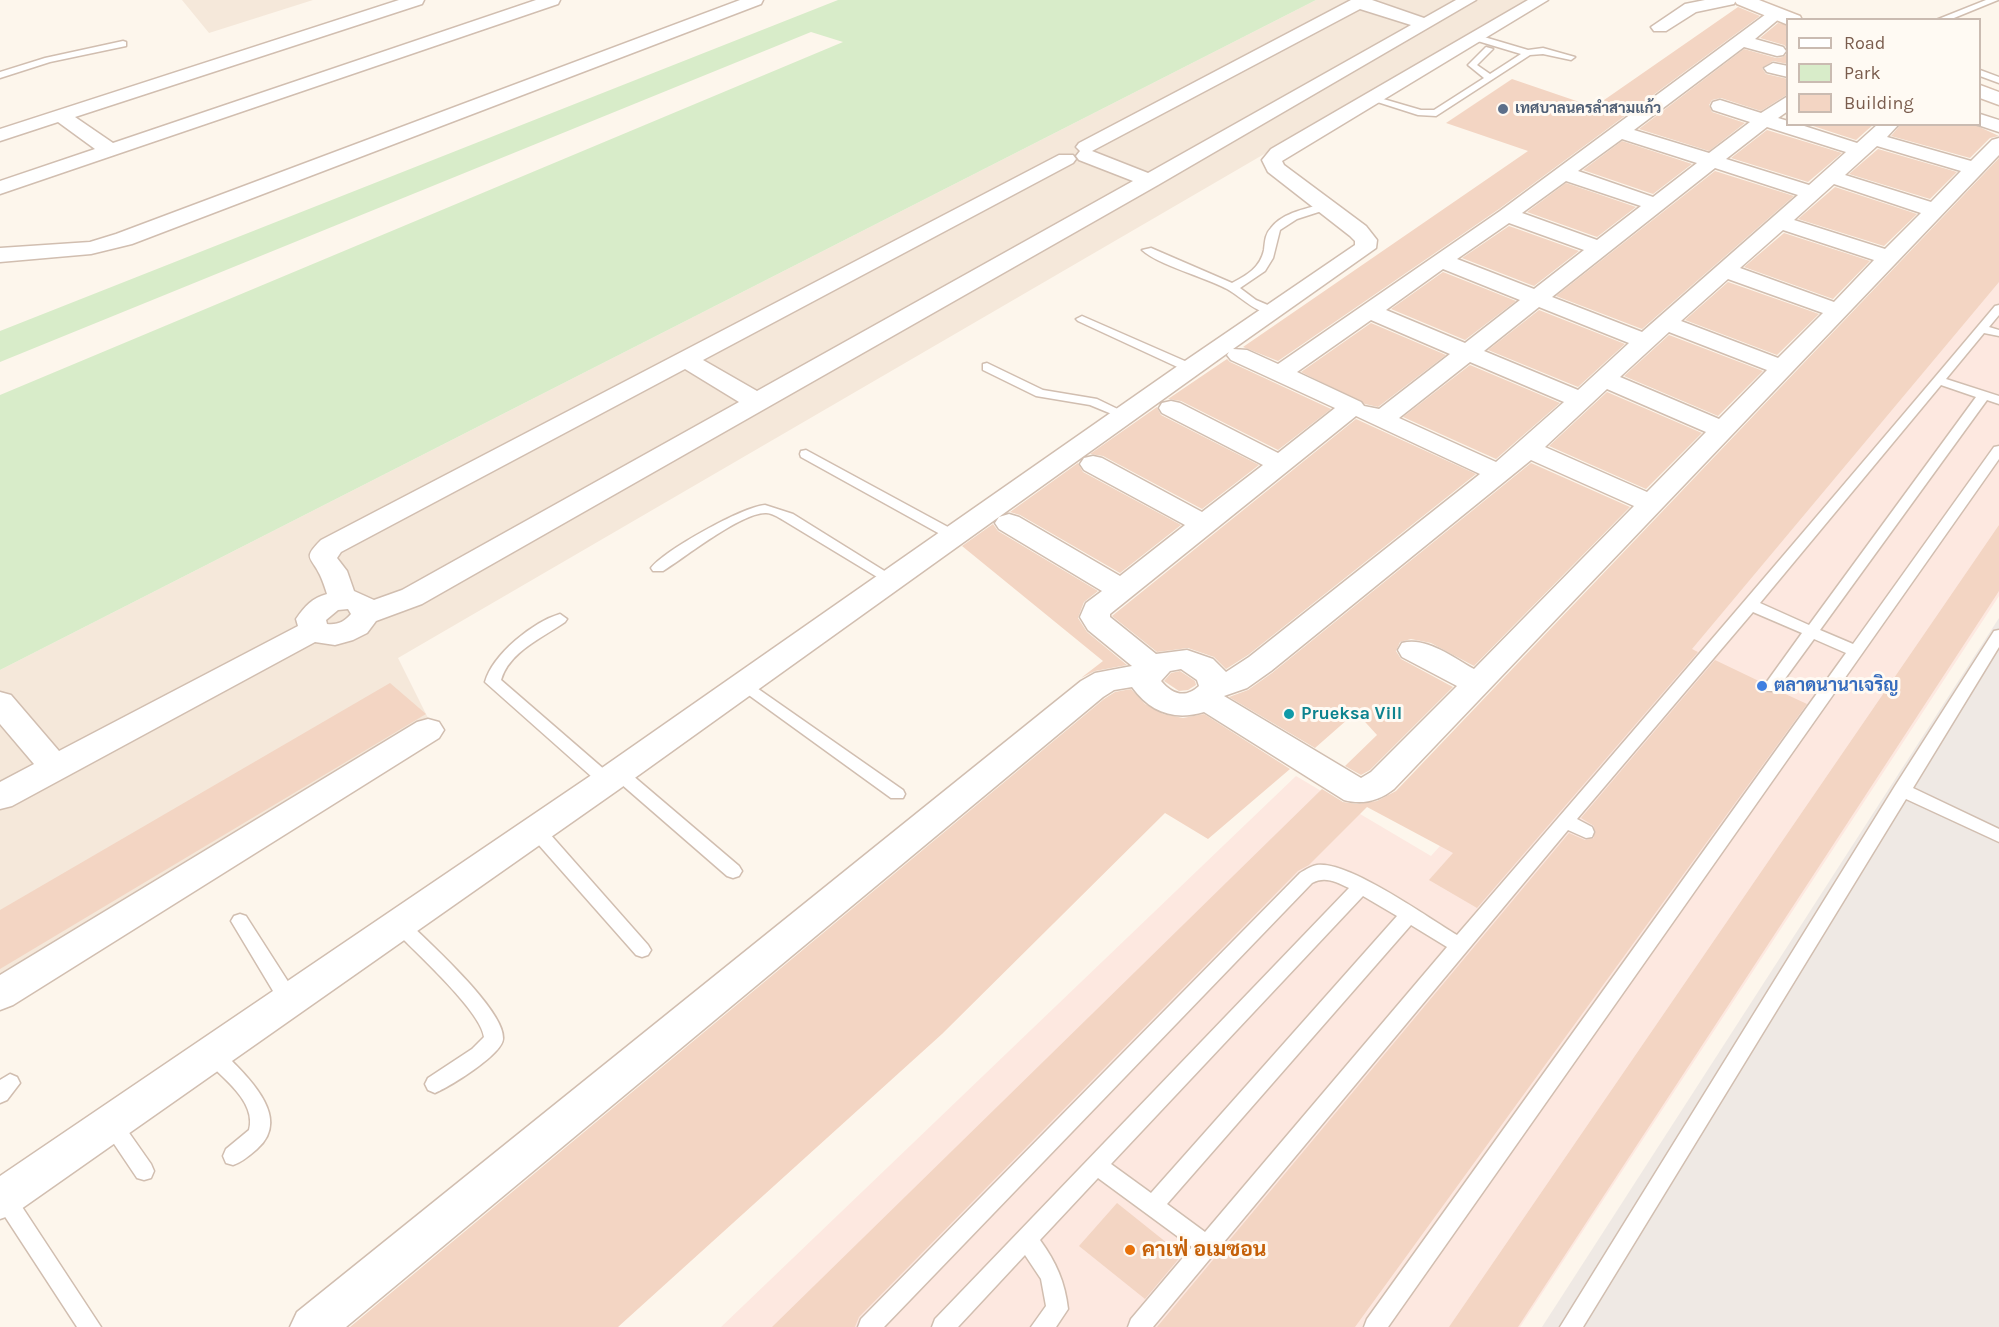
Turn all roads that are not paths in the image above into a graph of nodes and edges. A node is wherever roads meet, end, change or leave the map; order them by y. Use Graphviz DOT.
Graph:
graph roads {
  1 [pos="416,0"];
  2 [pos="552,0"];
  3 [pos="755,0"];
  4 [pos="1468,0"];
  5 [pos="1540,0"];
  6 [pos="1728,0"];
  7 [pos="1743,0"];
  8 [pos="1994,0"];
  9 [pos="1361,2"];
  10 [pos="1772,18"];
  11 [pos="1788,18"];
  12 [pos="1946,18"];
  13 [pos="1426,24"];
  14 [pos="1660,27"];
  15 [pos="316,33"];
  16 [pos="1742,40"];
  17 [pos="335,42"];
  18 [pos="1482,43"];
  19 [pos="123,44"];
  20 [pos="354,51"];
  21 [pos="1528,53"];
  22 [pos="1571,57"];
  23 [pos="373,61"];
  24 [pos="1779,63"];
  25 [pos="1981,73"];
  26 [pos="190,74"];
  27 [pos="0,75"];
  28 [pos="1491,77"];
  29 [pos="1999,80"];
  30 [pos="209,84"];
  31 [pos="1981,91"];
  32 [pos="227,94"];
  33 [pos="1373,99"];
  34 [pos="1999,99"];
  35 [pos="1699,100"];
  36 [pos="1786,103"];
  37 [pos="245,105"];
  38 [pos="61,116"];
  39 [pos="1981,120"];
  40 [pos="1765,121"];
  41 [pos="1786,124"];
  42 [pos="1798,126"];
  43 [pos="1999,126"];
  44 [pos="1621,132"];
  45 [pos="0,135"];
  46 [pos="1876,138"];
  47 [pos="1999,144"];
  48 [pos="111,151"];
  49 [pos="1079,154"];
  50 [pos="1711,161"];
  51 [pos="1976,169"];
  52 [pos="1563,173"];
  53 [pos="1151,181"];
  54 [pos="1823,185"];
  55 [pos="0,188"];
  56 [pos="1655,204"];
  57 [pos="1328,206"];
  58 [pos="1934,210"];
  59 [pos="1507,215"];
  60 [pos="1780,222"];
  61 [pos="1599,248"];
  62 [pos="1147,250"];
  63 [pos="0,255"];
  64 [pos="1889,258"];
  65 [pos="1442,261"];
  66 [pos="1726,271"];
  67 [pos="1232,287"];
  68 [pos="1538,298"];
  69 [pos="1999,308"];
  70 [pos="1369,311"];
  71 [pos="1838,311"];
  72 [pos="1273,312"];
  73 [pos="1082,319"];
  74 [pos="1666,323"];
  75 [pos="1981,329"];
  76 [pos="1999,333"];
  77 [pos="1645,341"];
  78 [pos="1469,353"];
  79 [pos="1239,355"];
  80 [pos="685,359"];
  81 [pos="987,367"];
  82 [pos="1190,368"];
  83 [pos="1782,368"];
  84 [pos="1280,373"];
  85 [pos="1604,379"];
  86 [pos="1937,380"];
  87 [pos="1984,395"];
  88 [pos="1580,400"];
  89 [pos="1999,400"];
  90 [pos="757,402"];
  91 [pos="1352,406"];
  92 [pos="1171,408"];
  93 [pos="1124,416"];
  94 [pos="1382,419"];
  95 [pos="1722,430"];
  96 [pos="1528,449"];
  97 [pos="1999,450"];
  98 [pos="806,454"];
  99 [pos="1093,464"];
  100 [pos="1281,464"];
  101 [pos="1498,473"];
  102 [pos="1651,504"];
  103 [pos="1009,523"];
  104 [pos="1204,524"];
  105 [pos="954,536"];
  106 [pos="658,568"];
  107 [pos="892,580"];
  108 [pos="1120,590"];
  109 [pos="1751,605"];
  110 [pos="355,607"];
  111 [pos="560,619"];
  112 [pos="1812,633"];
  113 [pos="1999,635"];
  114 [pos="1413,650"];
  115 [pos="1855,651"];
  116 [pos="1147,672"];
  117 [pos="744,684"];
  118 [pos="1478,684"];
  119 [pos="1772,687"];
  120 [pos="1210,692"];
  121 [pos="0,703"];
  122 [pos="428,730"];
  123 [pos="54,767"];
  124 [pos="613,777"];
  125 [pos="1901,790"];
  126 [pos="897,794"];
  127 [pos="0,797"];
  128 [pos="1567,822"];
  129 [pos="536,830"];
  130 [pos="1586,832"];
  131 [pos="1999,837"];
  132 [pos="734,871"];
  133 [pos="1361,886"];
  134 [pos="1408,916"];
  135 [pos="240,921"];
  136 [pos="399,924"];
  137 [pos="1459,945"];
  138 [pos="642,950"];
  139 [pos="0,994"];
  140 [pos="290,1000"];
  141 [pos="212,1054"];
  142 [pos="435,1084"];
  143 [pos="111,1123"];
  144 [pos="233,1156"];
  145 [pos="1097,1165"];
  146 [pos="144,1171"];
  147 [pos="2,1198"];
  148 [pos="1152,1207"];
  149 [pos="1026,1239"];
  150 [pos="1206,1245"];
  151 [pos="90,1327"];
  152 [pos="312,1327"];
  153 [pos="869,1327"];
  154 [pos="943,1327"];
  155 [pos="1042,1327"];
  156 [pos="1139,1327"];
  157 [pos="1375,1327"];
  158 [pos="1571,1327"];
  1 -- 15 [label="street"];
  2 -- 23 [label="street"];
  3 -- 63 [label="street"];
  4 -- 13 [label="street"];
  5 -- 18 [label="street"];
  6 -- 14 [label="street"];
  7 -- 11 [label="street"];
  8 -- 12 [label="lane"];
  9 -- 13 [label="street"];
  9 -- 49 [label="street"];
  10 -- 16 [label="street"];
  13 -- 53 [label="street"];
  15 -- 17 [label="street"];
  15 -- 26 [label="street"];
  16 -- 24 [label="street"];
  16 -- 35 [label="street"];
  18 -- 21 [label="lane"];
  18 -- 28 [label="lane"];
  18 -- 33 [label="street"];
  19 -- 27 [label="lane"];
  20 -- 23 [label="street"];
  21 -- 22 [label="lane"];
  21 -- 28 [label="lane"];
  23 -- 37 [label="street"];
  25 -- 29 [label="lane"];
  26 -- 30 [label="street"];
  26 -- 38 [label="street"];
  28 -- 33 [label="lane"];
  31 -- 34 [label="street"];
  32 -- 37 [label="street"];
  33 -- 57 [label="street"];
  35 -- 40 [label="street"];
  35 -- 44 [label="street"];
  36 -- 40 [label="street"];
  37 -- 48 [label="street"];
  38 -- 45 [label="street"];
  38 -- 48 [label="street"];
  39 -- 43 [label="street"];
  40 -- 41 [label="street"];
  40 -- 50 [label="street"];
  42 -- 46 [label="street"];
  44 -- 50 [label="street"];
  44 -- 52 [label="street"];
  46 -- 51 [label="street"];
  46 -- 54 [label="street"];
  47 -- 51 [label="street"];
  48 -- 55 [label="street"];
  49 -- 53 [label="street"];
  49 -- 80 [label="street"];
  50 -- 54 [label="street"];
  50 -- 56 [label="street"];
  51 -- 58 [label="street"];
  52 -- 56 [label="street"];
  52 -- 59 [label="street"];
  53 -- 90 [label="street"];
  54 -- 58 [label="street"];
  54 -- 60 [label="street"];
  56 -- 61 [label="street"];
  57 -- 67 [label="lane"];
  57 -- 72 [label="street"];
  58 -- 64 [label="street"];
  59 -- 61 [label="street"];
  59 -- 65 [label="street"];
  60 -- 64 [label="street"];
  60 -- 66 [label="street"];
  61 -- 68 [label="street"];
  62 -- 67 [label="lane"];
  64 -- 71 [label="street"];
  65 -- 68 [label="street"];
  65 -- 70 [label="street"];
  66 -- 71 [label="street"];
  66 -- 74 [label="street"];
  67 -- 72 [label="lane"];
  68 -- 77 [label="street"];
  68 -- 78 [label="street"];
  69 -- 75 [label="lane"];
  70 -- 78 [label="street"];
  70 -- 84 [label="street"];
  71 -- 83 [label="street"];
  72 -- 82 [label="street"];
  73 -- 82 [label="lane"];
  74 -- 77 [label="street"];
  74 -- 83 [label="street"];
  75 -- 76 [label="lane"];
  75 -- 86 [label="lane"];
  77 -- 85 [label="street"];
  78 -- 88 [label="street"];
  78 -- 94 [label="street"];
  79 -- 84 [label="street"];
  80 -- 90 [label="street"];
  80 -- 110 [label="street"];
  81 -- 93 [label="lane"];
  82 -- 93 [label="street"];
  83 -- 95 [label="street"];
  84 -- 91 [label="street"];
  85 -- 88 [label="street"];
  85 -- 95 [label="street"];
  86 -- 87 [label="lane"];
  86 -- 109 [label="lane"];
  87 -- 89 [label="lane"];
  87 -- 112 [label="lane"];
  88 -- 96 [label="street"];
  90 -- 110 [label="street"];
  91 -- 94 [label="street"];
  91 -- 100 [label="street"];
  92 -- 100 [label="street"];
  93 -- 105 [label="street"];
  94 -- 101 [label="street"];
  95 -- 102 [label="street"];
  96 -- 101 [label="street"];
  96 -- 102 [label="street"];
  97 -- 115 [label="lane"];
  98 -- 105 [label="lane"];
  99 -- 104 [label="street"];
  100 -- 104 [label="street"];
  101 -- 120 [label="street"];
  102 -- 118 [label="street"];
  103 -- 108 [label="street"];
  104 -- 108 [label="street"];
  105 -- 107 [label="street"];
  106 -- 107 [label="lane"];
  107 -- 117 [label="street"];
  108 -- 116 [label="street"];
  109 -- 112 [label="lane"];
  109 -- 128 [label="lane"];
  110 -- 123 [label="street"];
  111 -- 124 [label="lane"];
  112 -- 115 [label="lane"];
  112 -- 119 [label="lane"];
  113 -- 125 [label="lane"];
  114 -- 118 [label="street"];
  115 -- 157 [label="lane"];
  116 -- 120 [label="street"];
  116 -- 120 [label="street"];
  116 -- 152 [label="street"];
  117 -- 124 [label="street"];
  117 -- 126 [label="lane"];
  118 -- 120 [label="street"];
  121 -- 123 [label="street"];
  122 -- 139 [label="street"];
  123 -- 127 [label="street"];
  124 -- 129 [label="street"];
  124 -- 132 [label="lane"];
  125 -- 131 [label="lane"];
  125 -- 158 [label="lane"];
  128 -- 130 [label="lane"];
  128 -- 137 [label="lane"];
  129 -- 136 [label="street"];
  129 -- 138 [label="lane"];
  133 -- 134 [label="lane"];
  133 -- 145 [label="lane"];
  133 -- 153 [label="lane"];
  134 -- 137 [label="lane"];
  134 -- 148 [label="lane"];
  135 -- 140 [label="lane"];
  136 -- 140 [label="street"];
  136 -- 142 [label="lane"];
  137 -- 150 [label="lane"];
  140 -- 141 [label="street"];
  141 -- 143 [label="street"];
  141 -- 144 [label="lane"];
  143 -- 146 [label="lane"];
  143 -- 147 [label="street"];
  145 -- 148 [label="lane"];
  145 -- 149 [label="lane"];
  147 -- 151 [label="lane"];
  148 -- 150 [label="lane"];
  149 -- 154 [label="lane"];
  149 -- 155 [label="lane"];
  150 -- 156 [label="lane"];
}
